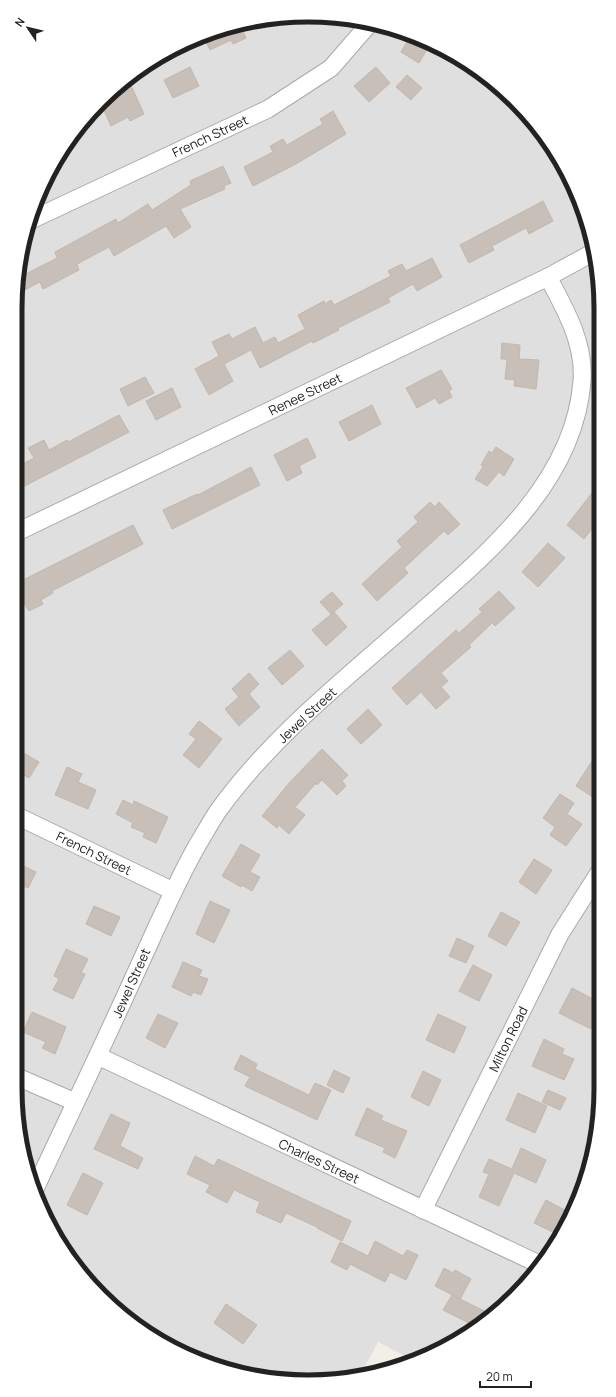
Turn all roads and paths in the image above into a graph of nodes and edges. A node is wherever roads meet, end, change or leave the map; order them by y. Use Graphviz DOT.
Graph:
graph roads {
  1 [pos="366,28"];
  2 [pos="37,215"];
  3 [pos="589,255"];
  4 [pos="548,277"];
  5 [pos="22,530"];
  6 [pos="22,818"];
  7 [pos="594,881"];
  8 [pos="173,891"];
  9 [pos="98,1056"];
  10 [pos="22,1079"];
  11 [pos="75,1102"];
  12 [pos="38,1183"];
  13 [pos="423,1210"];
  14 [pos="535,1262"];
  1 -- 2 [label="street, French Street"];
  3 -- 4 [label="street, Renee Street"];
  4 -- 5 [label="street, Renee Street"];
  4 -- 8 [label="street, Jewel Street"];
  6 -- 8 [label="street, French Street"];
  7 -- 13 [label="street, Milton Road"];
  8 -- 9 [label="street, Jewel Street"];
  9 -- 11 [label="street, Jewel Street"];
  9 -- 13 [label="street, Charles Street"];
  10 -- 11 [label="street"];
  11 -- 12 [label="street, Jewel Street"];
  13 -- 14 [label="street, Charles Street"];
}
